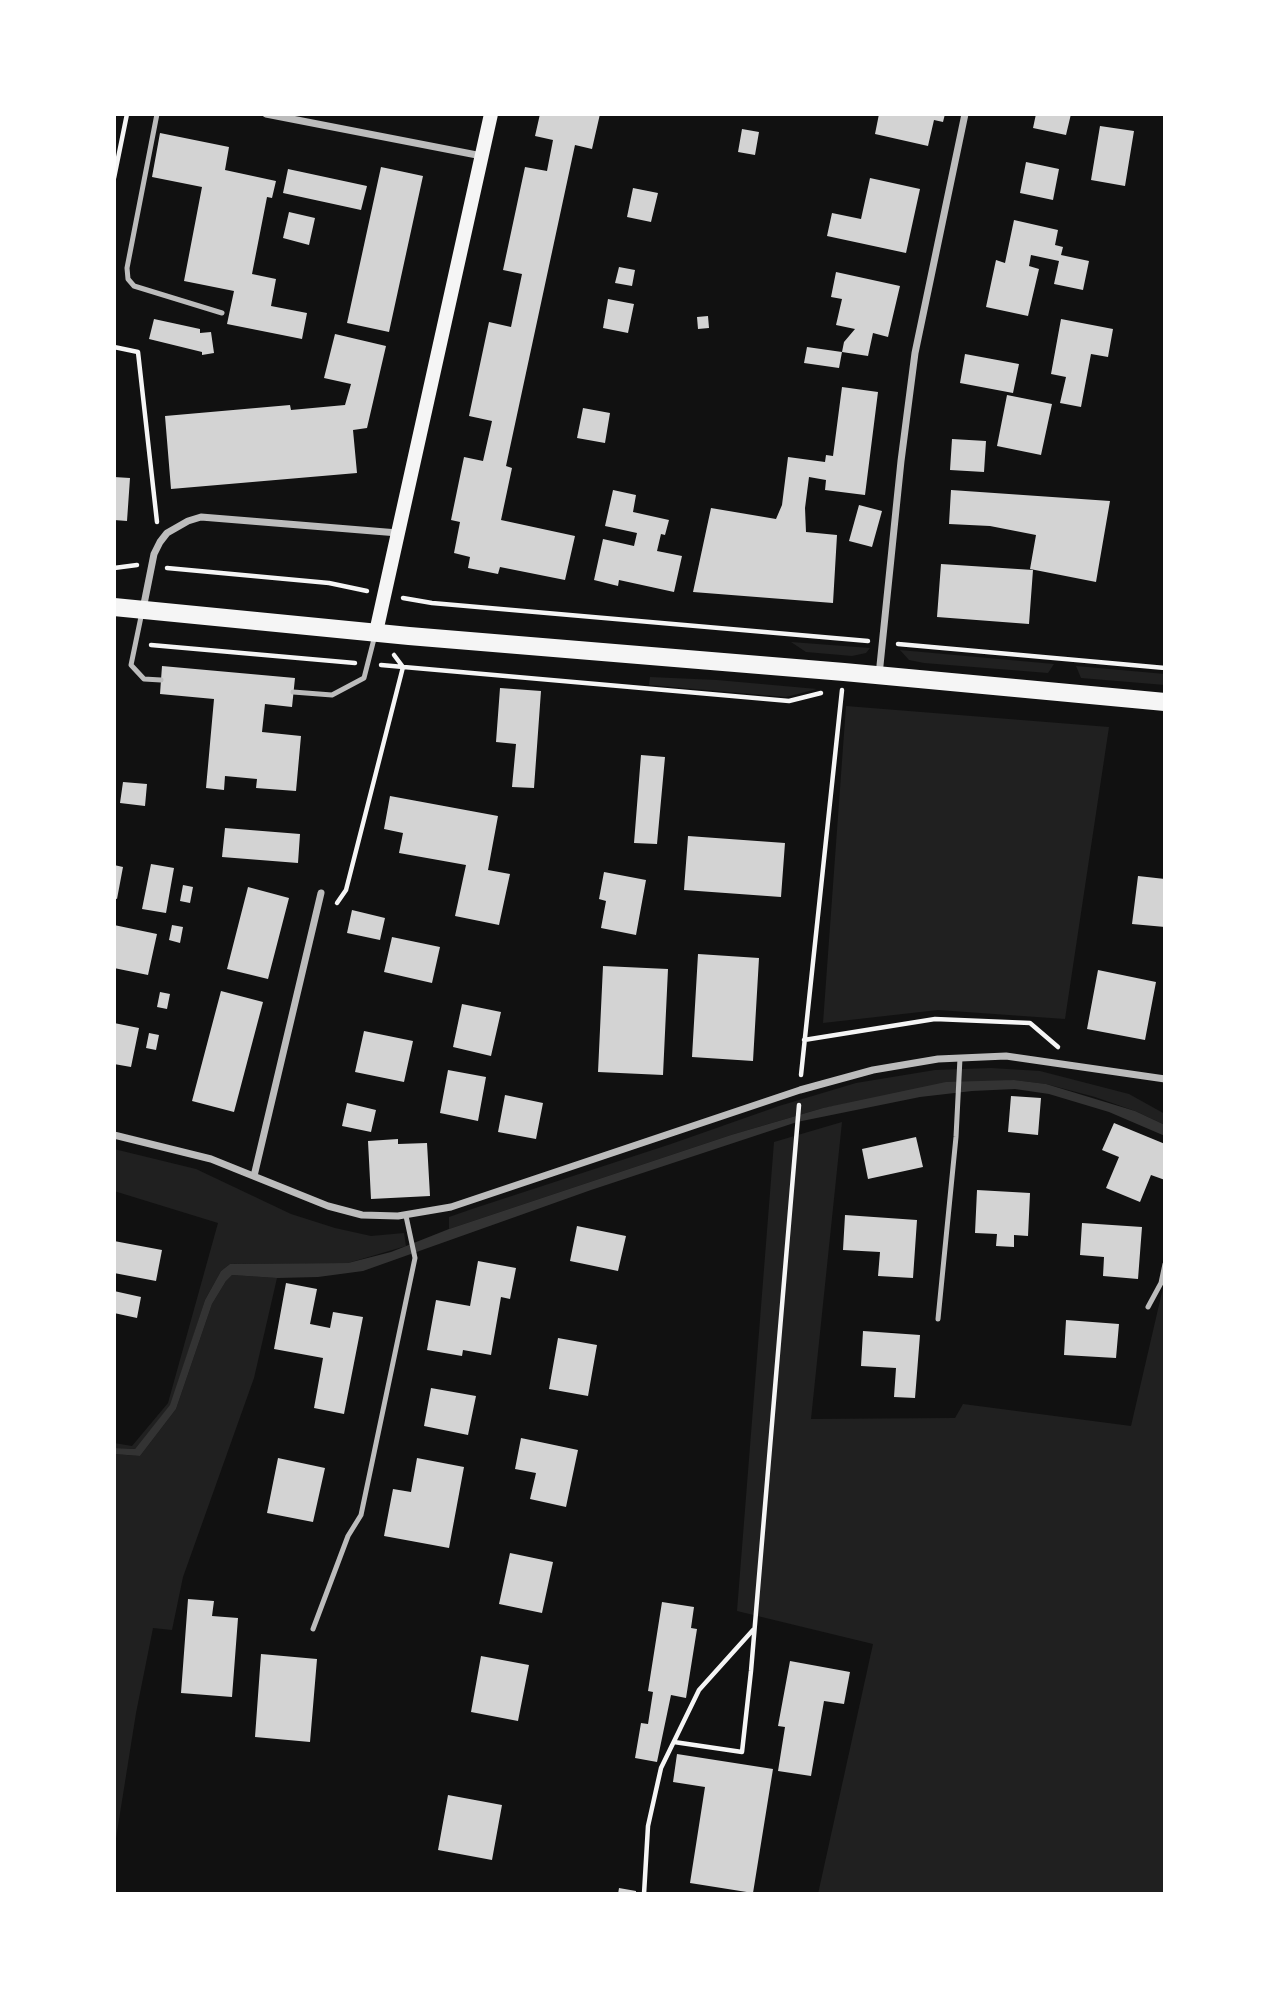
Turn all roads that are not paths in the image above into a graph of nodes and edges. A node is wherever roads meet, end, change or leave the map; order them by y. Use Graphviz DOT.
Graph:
graph roads {
  1 [pos="157,114"];
  2 [pos="266,114"];
  3 [pos="491,114"];
  4 [pos="965,114"];
  5 [pos="482,156"];
  6 [pos="222,313"];
  7 [pos="398,533"];
  8 [pos="114,607"];
  9 [pos="143,609"];
  10 [pos="376,632"];
  11 [pos="879,676"];
  12 [pos="161,680"];
  13 [pos="293,692"];
  14 [pos="1165,702"];
  15 [pos="321,893"];
  16 [pos="960,1058"];
  17 [pos="1165,1079"];
  18 [pos="114,1135"];
  19 [pos="254,1176"];
  20 [pos="406,1216"];
  21 [pos="1165,1264"];
  22 [pos="1148,1307"];
  23 [pos="938,1319"];
  24 [pos="313,1629"];
  1 -- 6 [label="lane"];
  2 -- 5 [label="street"];
  3 -- 5 [label="main road"];
  4 -- 11 [label="street"];
  5 -- 7 [label="main road"];
  7 -- 9 [label="street"];
  7 -- 10 [label="main road"];
  8 -- 9 [label="main road"];
  9 -- 10 [label="main road"];
  9 -- 12 [label="lane"];
  10 -- 11 [label="main road"];
  10 -- 13 [label="lane"];
  11 -- 14 [label="main road"];
  15 -- 19 [label="street"];
  16 -- 17 [label="street"];
  16 -- 20 [label="street"];
  16 -- 23 [label="lane"];
  18 -- 19 [label="street"];
  19 -- 20 [label="street"];
  20 -- 24 [label="lane"];
  21 -- 22 [label="lane"];
}
